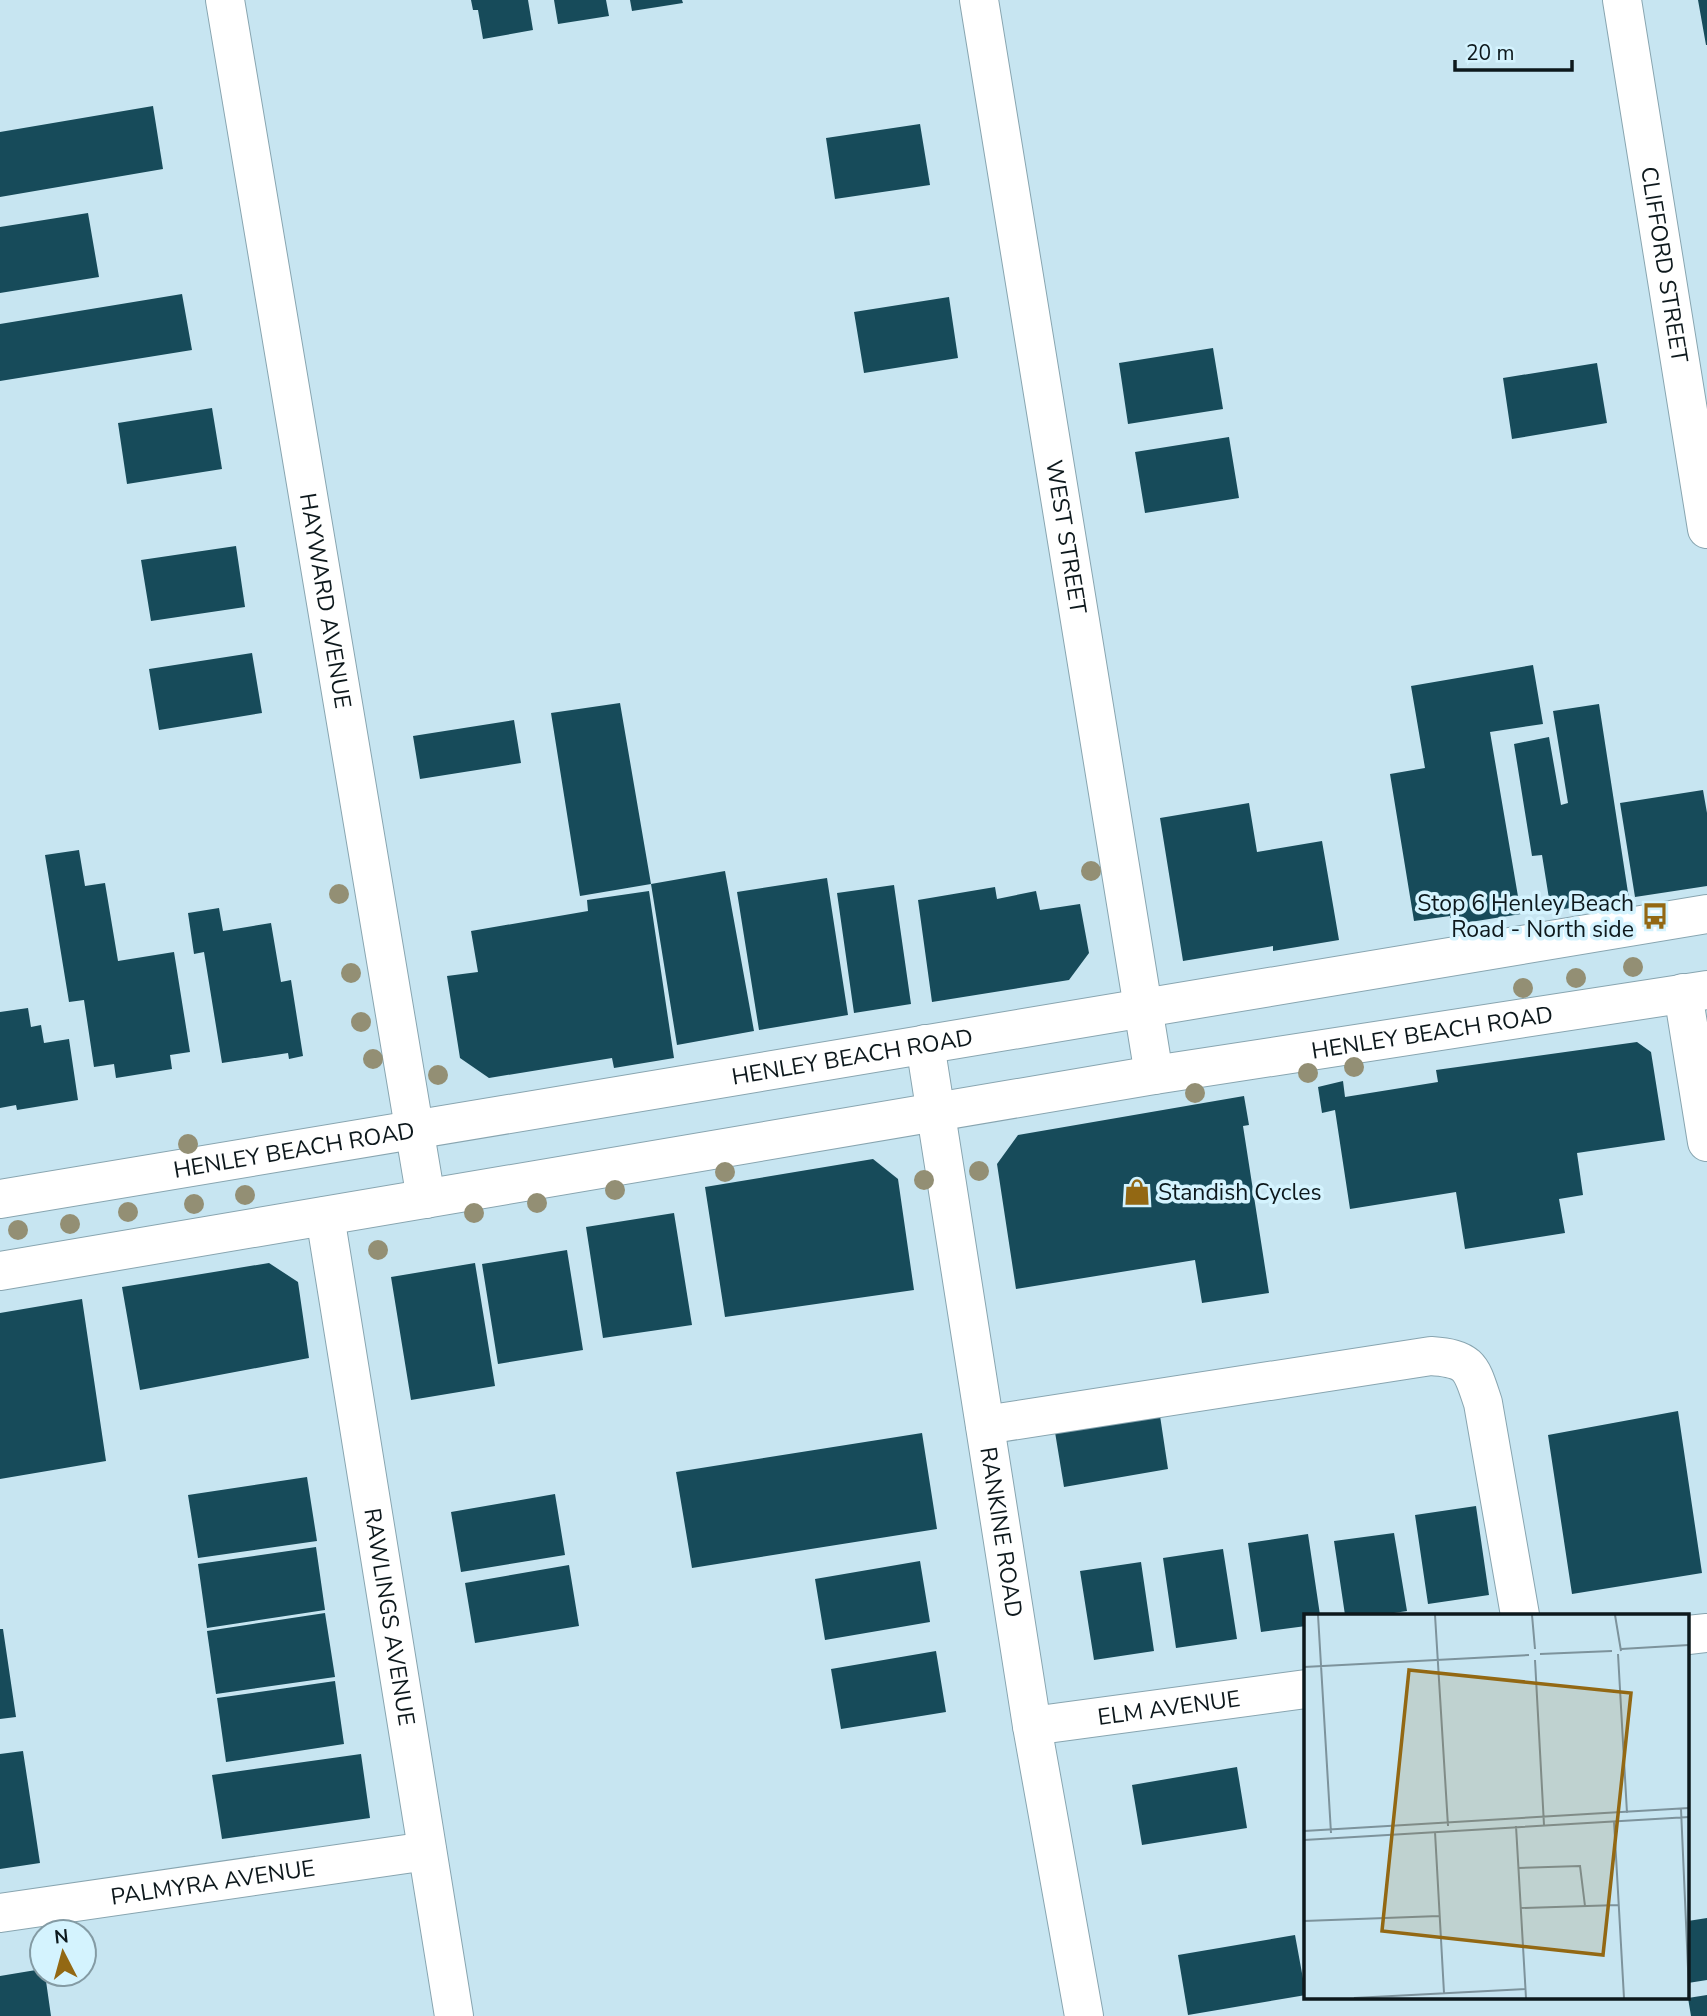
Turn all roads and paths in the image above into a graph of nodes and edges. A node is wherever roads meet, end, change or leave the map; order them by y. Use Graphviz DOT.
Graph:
graph roads {
  1 [pos="225,0"];
  2 [pos="979,0"];
  3 [pos="1622,0"];
  4 [pos="1707,529"];
  5 [pos="1707,914"];
  6 [pos="1695,991"];
  7 [pos="1142,1009"];
  8 [pos="925,1044"];
  9 [pos="1154,1075"];
  10 [pos="937,1113"];
  11 [pos="414,1130"];
  12 [pos="1707,1142"];
  13 [pos="0,1199"];
  14 [pos="426,1199"];
  15 [pos="325,1216"];
  16 [pos="0,1271"];
  17 [pos="985,1425"];
  18 [pos="1520,1614"];
  19 [pos="1304,1689"];
  20 [pos="1032,1727"];
  21 [pos="427,1851"];
  22 [pos="0,1913"];
  23 [pos="454,2016"];
  24 [pos="1084,2016"];
  1 -- 11 [label="street, HAYWARD AVENUE"];
  2 -- 7 [label="street, WEST STREET"];
  3 -- 4 [label="street, CLIFFORD STREET"];
  5 -- 7 [label="street, HENLEY BEACH ROAD"];
  6 -- 9 [label="street, HENLEY BEACH ROAD"];
  6 -- 12 [label="street"];
  7 -- 8 [label="street, HENLEY BEACH ROAD"];
  7 -- 9 [label="street, WEST STREET"];
  8 -- 10 [label="street, RANKINE ROAD"];
  8 -- 11 [label="street, HENLEY BEACH ROAD"];
  9 -- 10 [label="street, HENLEY BEACH ROAD"];
  10 -- 14 [label="street, HENLEY BEACH ROAD"];
  10 -- 17 [label="street, RANKINE ROAD"];
  11 -- 13 [label="street, HENLEY BEACH ROAD"];
  11 -- 14 [label="street, HAYWARD AVENUE"];
  14 -- 15 [label="street, HENLEY BEACH ROAD"];
  15 -- 16 [label="street, HENLEY BEACH ROAD"];
  15 -- 21 [label="street, RAWLINGS AVENUE"];
  17 -- 18 [label="street"];
  17 -- 20 [label="street, RANKINE ROAD"];
  19 -- 20 [label="street, ELM AVENUE"];
  20 -- 24 [label="street, RANKINE ROAD"];
  21 -- 22 [label="street, PALMYRA AVENUE"];
  21 -- 23 [label="street, RAWLINGS AVENUE"];
}
